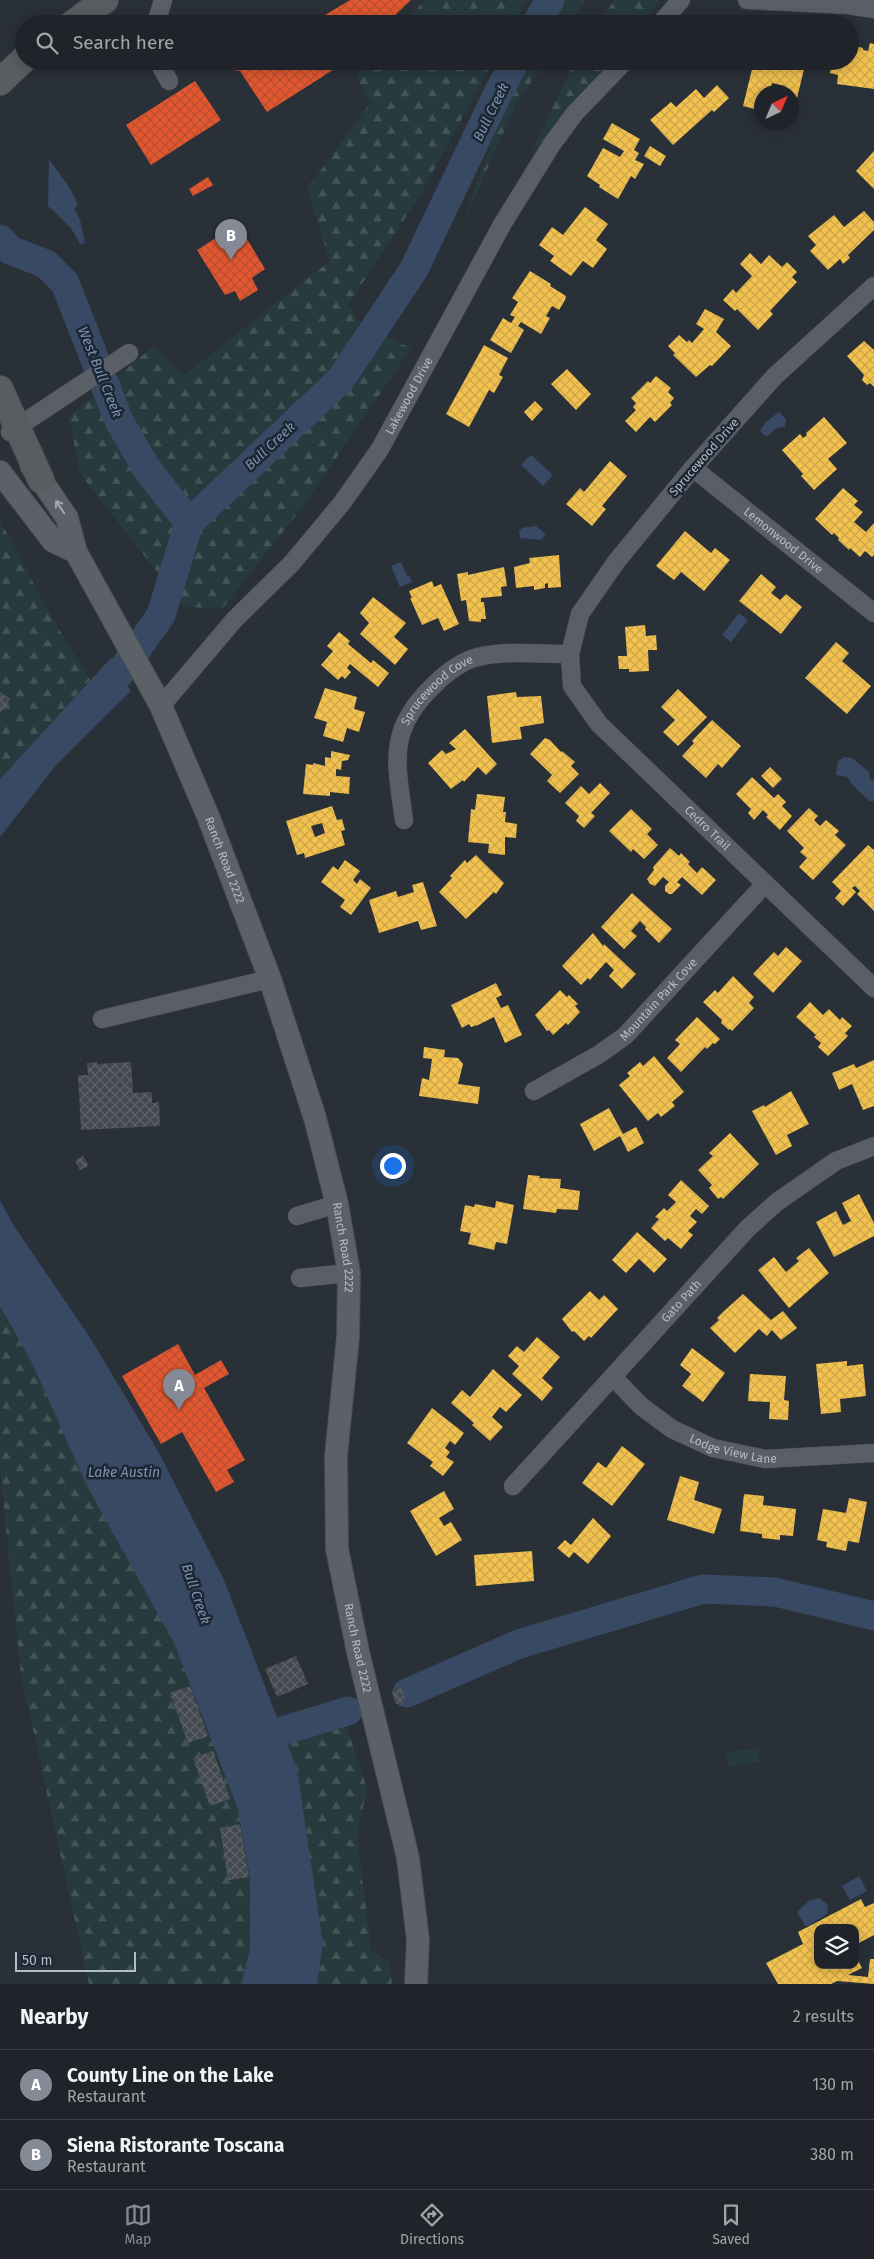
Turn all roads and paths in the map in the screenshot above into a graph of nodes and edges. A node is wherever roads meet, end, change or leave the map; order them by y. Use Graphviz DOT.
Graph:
graph roads {
  1 [pos="105,0"];
  2 [pos="162,0"];
  3 [pos="748,0"];
  4 [pos="677,2"];
  5 [pos="874,9"];
  6 [pos="84,15"];
  7 [pos="158,15"];
  8 [pos="667,15"];
  9 [pos="15,64"];
  10 [pos="163,70"];
  11 [pos="616,70"];
  12 [pos="169,81"];
  13 [pos="0,82"];
  14 [pos="874,286"];
  15 [pos="130,353"];
  16 [pos="0,389"];
  17 [pos="9,426"];
  18 [pos="693,468"];
  19 [pos="0,472"];
  20 [pos="41,480"];
  21 [pos="76,552"];
  22 [pos="874,613"];
  23 [pos="570,654"];
  24 [pos="161,706"];
  25 [pos="404,820"];
  26 [pos="765,884"];
  27 [pos="270,979"];
  28 [pos="874,988"];
  29 [pos="102,1019"];
  30 [pos="534,1091"];
  31 [pos="874,1146"];
  32 [pos="337,1204"];
  33 [pos="297,1216"];
  34 [pos="349,1273"];
  35 [pos="300,1278"];
  36 [pos="613,1377"];
  37 [pos="874,1453"];
  38 [pos="513,1486"];
  39 [pos="416,1984"];
  1 -- 6 [label="highway"];
  2 -- 7 [label="street"];
  3 -- 5 [label="street"];
  4 -- 8 [label="street"];
  9 -- 13 [label="highway"];
  10 -- 12 [label="street"];
  11 -- 24 [label="street, Lakewood Drive"];
  14 -- 18 [label="street, Sprucewood Drive"];
  15 -- 17 [label="street"];
  16 -- 17 [label="highway"];
  17 -- 20 [label="highway"];
  18 -- 22 [label="street, Lemonwood Drive"];
  18 -- 23 [label="street, Sprucewood Drive"];
  19 -- 21 [label="main road"];
  21 -- 20 [label="main road, Ranch Road 2222, one-way"];
  21 -- 24 [label="main road, Ranch Road 2222"];
  23 -- 25 [label="street, Sprucewood Cove"];
  23 -- 26 [label="street, Cedro Trail"];
  24 -- 27 [label="main road, Ranch Road 2222"];
  26 -- 28 [label="street, Cedro Trail"];
  26 -- 30 [label="street, Mountain Park Cove"];
  27 -- 29 [label="street"];
  27 -- 32 [label="main road, Ranch Road 2222"];
  31 -- 36 [label="street, Gato Path"];
  32 -- 33 [label="street"];
  32 -- 34 [label="main road, Ranch Road 2222"];
  34 -- 35 [label="street"];
  34 -- 39 [label="main road, Ranch Road 2222"];
  36 -- 37 [label="street, Lodge View Lane"];
  36 -- 38 [label="street, Gato Path"];
}
